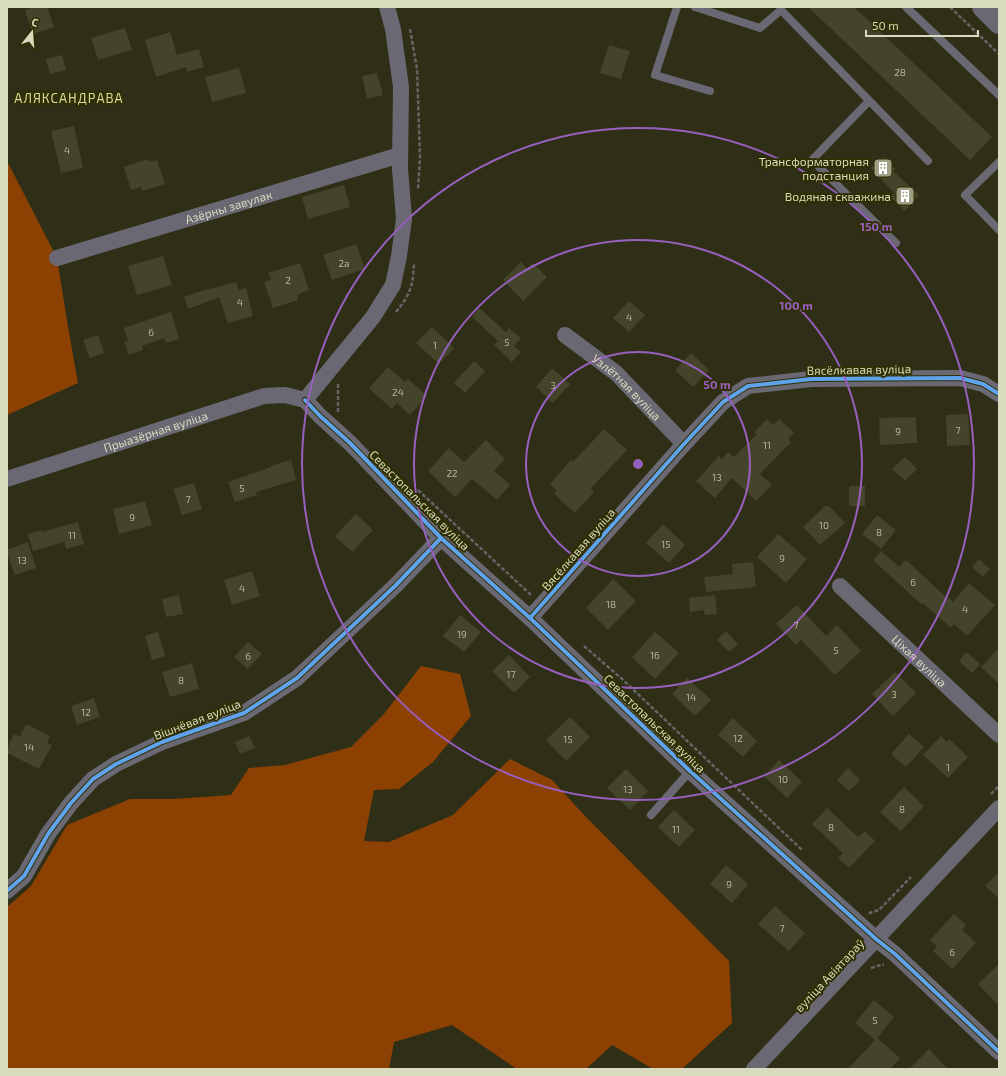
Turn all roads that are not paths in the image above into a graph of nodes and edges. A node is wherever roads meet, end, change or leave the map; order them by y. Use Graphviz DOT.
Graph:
graph roads {
  1 [pos="387,7"];
  2 [pos="677,7"];
  3 [pos="695,7"];
  4 [pos="906,7"];
  5 [pos="983,7"];
  6 [pos="782,8"];
  7 [pos="999,23"];
  8 [pos="710,91"];
  9 [pos="999,95"];
  10 [pos="869,101"];
  11 [pos="400,155"];
  12 [pos="928,161"];
  13 [pos="999,162"];
  14 [pos="999,230"];
  15 [pos="896,243"];
  16 [pos="58,258"];
  17 [pos="565,335"];
  18 [pos="999,394"];
  19 [pos="305,400"];
  20 [pos="684,444"];
  21 [pos="7,479"];
  22 [pos="441,538"];
  23 [pos="840,586"];
  24 [pos="530,618"];
  25 [pos="999,736"];
  26 [pos="690,771"];
  27 [pos="999,808"];
  28 [pos="651,815"];
  29 [pos="7,891"];
  30 [pos="876,939"];
  31 [pos="999,1052"];
  32 [pos="754,1069"];
  1 -- 11 [label="street"];
  2 -- 8 [label="lane"];
  3 -- 6 [label="lane"];
  4 -- 9 [label="lane"];
  5 -- 7 [label="main road"];
  6 -- 10 [label="lane"];
  10 -- 12 [label="lane"];
  10 -- 15 [label="lane"];
  11 -- 16 [label="street, Азёрны завулак"];
  11 -- 19 [label="street"];
  13 -- 14 [label="lane"];
  17 -- 20 [label="street, Узлётная вуліца"];
  18 -- 20 [label="street, Вясёлкавая вуліца"];
  19 -- 21 [label="street, Прыазёрная вуліца"];
  19 -- 22 [label="street, Севастопальская вуліца"];
  20 -- 24 [label="street, Вясёлкавая вуліца"];
  22 -- 24 [label="street, Севастопальская вуліца"];
  22 -- 29 [label="street, Вішнёвая вуліца"];
  23 -- 25 [label="street, Ціхая вуліца"];
  24 -- 26 [label="street, Севастопальская вуліца"];
  26 -- 28 [label="lane"];
  26 -- 30 [label="street, Севастопальская вуліца"];
  27 -- 30 [label="street, вуліца Авіятараў"];
  30 -- 31 [label="street, Севастопальская вуліца"];
  30 -- 32 [label="street, вуліца Авіятараў"];
}
